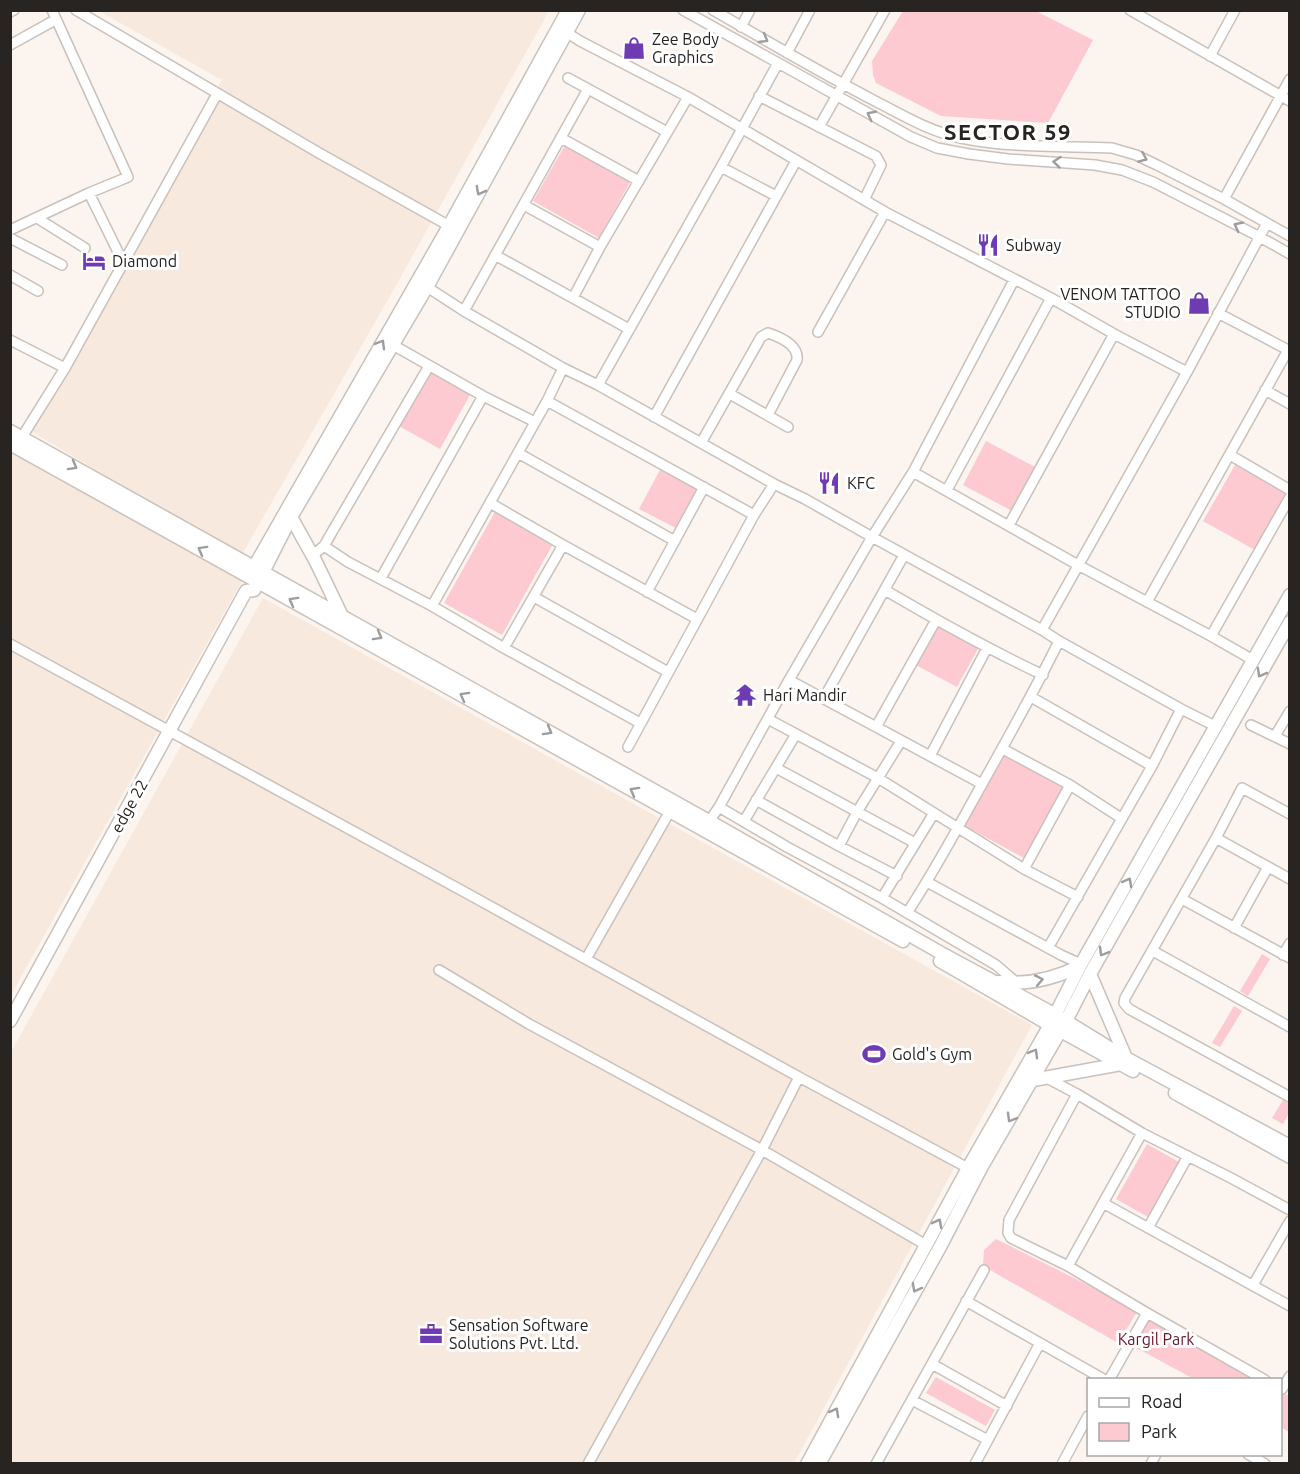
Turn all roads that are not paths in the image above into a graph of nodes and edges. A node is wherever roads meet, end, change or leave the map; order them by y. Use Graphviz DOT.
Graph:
graph roads {
  1 [pos="52,10"];
  2 [pos="76,10"];
  3 [pos="579,10"];
  4 [pos="683,10"];
  5 [pos="750,10"];
  6 [pos="810,10"];
  7 [pos="885,10"];
  8 [pos="1130,10"];
  9 [pos="1235,10"];
  10 [pos="713,11"];
  11 [pos="567,12"];
  12 [pos="1144,14"];
  13 [pos="55,21"];
  14 [pos="741,27"];
  15 [pos="566,32"];
  16 [pos="10,45"];
  17 [pos="787,53"];
  18 [pos="1210,56"];
  19 [pos="778,63"];
  20 [pos="568,78"];
  21 [pos="1290,79"];
  22 [pos="843,84"];
  23 [pos="588,89"];
  24 [pos="217,94"];
  25 [pos="759,96"];
  26 [pos="836,96"];
  27 [pos="1280,96"];
  28 [pos="688,97"];
  29 [pos="1290,101"];
  30 [pos="819,127"];
  31 [pos="742,129"];
  32 [pos="667,132"];
  33 [pos="561,138"];
  34 [pos="796,161"];
  35 [pos="721,167"];
  36 [pos="639,181"];
  37 [pos="89,193"];
  38 [pos="776,196"];
  39 [pos="1224,199"];
  40 [pos="864,200"];
  41 [pos="524,205"];
  42 [pos="885,212"];
  43 [pos="37,218"];
  44 [pos="1267,223"];
  45 [pos="454,228"];
  46 [pos="10,230"];
  47 [pos="1290,236"];
  48 [pos="1260,237"];
  49 [pos="10,238"];
  50 [pos="600,247"];
  51 [pos="86,248"];
  52 [pos="1290,254"];
  53 [pos="495,255"];
  54 [pos="123,262"];
  55 [pos="62,265"];
  56 [pos="10,275"];
  57 [pos="1014,280"];
  58 [pos="427,287"];
  59 [pos="38,291"];
  60 [pos="573,298"];
  61 [pos="1052,298"];
  62 [pos="464,311"];
  63 [pos="1218,313"];
  64 [pos="629,329"];
  65 [pos="818,332"];
  66 [pos="1114,334"];
  67 [pos="10,340"];
  68 [pos="393,345"];
  69 [pos="1289,350"];
  70 [pos="429,366"];
  71 [pos="64,368"];
  72 [pos="563,368"];
  73 [pos="1186,372"];
  74 [pos="598,385"];
  75 [pos="1266,390"];
  76 [pos="730,394"];
  77 [pos="483,396"];
  78 [pos="547,401"];
  79 [pos="1290,404"];
  80 [pos="768,415"];
  81 [pos="654,417"];
  82 [pos="535,422"];
  83 [pos="788,427"];
  84 [pos="10,431"];
  85 [pos="22,437"];
  86 [pos="701,443"];
  87 [pos="10,444"];
  88 [pos="518,453"];
  89 [pos="1230,455"];
  90 [pos="913,471"];
  91 [pos="774,484"];
  92 [pos="704,487"];
  93 [pos="947,490"];
  94 [pos="1290,490"];
  95 [pos="1290,497"];
  96 [pos="490,503"];
  97 [pos="754,515"];
  98 [pos="291,517"];
  99 [pos="1009,525"];
  100 [pos="872,537"];
  101 [pos="675,541"];
  102 [pos="563,545"];
  103 [pos="324,546"];
  104 [pos="312,555"];
  105 [pos="904,555"];
  106 [pos="1078,565"];
  107 [pos="256,574"];
  108 [pos="381,578"];
  109 [pos="885,590"];
  110 [pos="647,591"];
  111 [pos="1290,595"];
  112 [pos="534,597"];
  113 [pos="1147,602"];
  114 [pos="432,606"];
  115 [pos="342,616"];
  116 [pos="697,619"];
  117 [pos="936,620"];
  118 [pos="1290,622"];
  119 [pos="1042,630"];
  120 [pos="1211,636"];
  121 [pos="1059,641"];
  122 [pos="10,644"];
  123 [pos="504,648"];
  124 [pos="987,648"];
  125 [pos="1253,660"];
  126 [pos="669,672"];
  127 [pos="1043,675"];
  128 [pos="789,680"];
  129 [pos="1031,697"];
  130 [pos="824,698"];
  131 [pos="1181,709"];
  132 [pos="1290,711"];
  133 [pos="768,719"];
  134 [pos="640,723"];
  135 [pos="1251,725"];
  136 [pos="1215,726"];
  137 [pos="876,727"];
  138 [pos="170,731"];
  139 [pos="796,734"];
  140 [pos="1275,736"];
  141 [pos="902,741"];
  142 [pos="1290,744"];
  143 [pos="627,747"];
  144 [pos="1002,748"];
  145 [pos="930,756"];
  146 [pos="1152,766"];
  147 [pos="776,768"];
  148 [pos="878,778"];
  149 [pos="981,784"];
  150 [pos="1070,785"];
  151 [pos="756,800"];
  152 [pos="719,807"];
  153 [pos="670,811"];
  154 [pos="857,812"];
  155 [pos="934,813"];
  156 [pos="1290,814"];
  157 [pos="1121,818"];
  158 [pos="744,821"];
  159 [pos="706,826"];
  160 [pos="958,828"];
  161 [pos="1216,838"];
  162 [pos="915,843"];
  163 [pos="839,846"];
  164 [pos="1268,867"];
  165 [pos="1024,869"];
  166 [pos="897,876"];
  167 [pos="1290,879"];
  168 [pos="927,882"];
  169 [pos="1078,897"];
  170 [pos="882,898"];
  171 [pos="1182,899"];
  172 [pos="908,913"];
  173 [pos="1234,928"];
  174 [pos="1290,943"];
  175 [pos="1048,948"];
  176 [pos="1153,951"];
  177 [pos="1286,957"];
  178 [pos="586,959"];
  179 [pos="1084,968"];
  180 [pos="440,970"];
  181 [pos="995,981"];
  182 [pos="1017,983"];
  183 [pos="12,1013"];
  184 [pos="1058,1023"];
  185 [pos="1290,1026"];
  186 [pos="1124,1061"];
  187 [pos="799,1077"];
  188 [pos="1039,1078"];
  189 [pos="1077,1094"];
  190 [pos="1290,1097"];
  191 [pos="1142,1133"];
  192 [pos="1290,1146"];
  193 [pos="762,1150"];
  194 [pos="1188,1156"];
  195 [pos="1290,1157"];
  196 [pos="968,1168"];
  197 [pos="1103,1203"];
  198 [pos="1290,1210"];
  199 [pos="1290,1221"];
  200 [pos="1148,1228"];
  201 [pos="926,1245"];
  202 [pos="1068,1266"];
  203 [pos="984,1270"];
  204 [pos="1253,1285"];
  205 [pos="966,1301"];
  206 [pos="1290,1306"];
  207 [pos="1147,1314"];
  208 [pos="1040,1343"];
  209 [pos="932,1364"];
  210 [pos="1290,1376"];
  211 [pos="1103,1378"];
  212 [pos="1108,1378"];
  213 [pos="1261,1378"];
  214 [pos="1284,1390"];
  215 [pos="912,1400"];
  216 [pos="1007,1406"];
  217 [pos="1087,1420"];
  218 [pos="988,1440"];
  219 [pos="881,1462"];
  220 [pos="588,1464"];
  221 [pos="807,1464"];
  222 [pos="819,1464"];
  223 [pos="975,1464"];
  224 [pos="1062,1464"];
  1 -- 13 [label="street"];
  2 -- 24 [label="street"];
  3 -- 15 [label="main road"];
  4 -- 19 [label="street"];
  5 -- 14 [label="street"];
  6 -- 17 [label="street"];
  7 -- 22 [label="street"];
  8 -- 12 [label="street"];
  9 -- 18 [label="street"];
  10 -- 14 [label="street"];
  11 -- 45 [label="main road"];
  12 -- 18 [label="street"];
  13 -- 16 [label="street"];
  13 -- 37 [label="street"];
  14 -- 17 [label="street, one-way"];
  15 -- 28 [label="street"];
  15 -- 45 [label="main road, one-way"];
  17 -- 22 [label="street"];
  18 -- 27 [label="street"];
  19 -- 25 [label="street"];
  19 -- 26 [label="street"];
  20 -- 23 [label="street"];
  21 -- 27 [label="street"];
  22 -- 26 [label="street"];
  22 -- 39 [label="street, one-way"];
  23 -- 32 [label="street"];
  23 -- 33 [label="street"];
  24 -- 45 [label="street"];
  24 -- 54 [label="street"];
  25 -- 30 [label="street"];
  25 -- 31 [label="street"];
  26 -- 30 [label="street"];
  48 -- 26 [label="street, one-way"];
  27 -- 29 [label="street"];
  27 -- 39 [label="street"];
  28 -- 31 [label="street"];
  28 -- 32 [label="street"];
  30 -- 40 [label="street"];
  31 -- 34 [label="street"];
  31 -- 35 [label="street"];
  32 -- 36 [label="street"];
  33 -- 36 [label="street"];
  33 -- 41 [label="street"];
  34 -- 38 [label="street"];
  34 -- 40 [label="street"];
  35 -- 38 [label="street"];
  35 -- 64 [label="street"];
  36 -- 50 [label="street"];
  37 -- 43 [label="street"];
  37 -- 54 [label="street"];
  38 -- 81 [label="street"];
  39 -- 44 [label="street"];
  40 -- 42 [label="street"];
  41 -- 50 [label="street"];
  41 -- 53 [label="street"];
  42 -- 57 [label="street"];
  42 -- 65 [label="street"];
  43 -- 46 [label="street"];
  43 -- 51 [label="street"];
  44 -- 47 [label="street"];
  44 -- 48 [label="street"];
  45 -- 58 [label="main road"];
  107 -- 45 [label="main road, one-way"];
  48 -- 52 [label="street"];
  48 -- 63 [label="street"];
  49 -- 55 [label="street"];
  50 -- 60 [label="street"];
  53 -- 60 [label="street"];
  53 -- 62 [label="street"];
  54 -- 71 [label="street"];
  56 -- 59 [label="street"];
  57 -- 61 [label="street"];
  57 -- 90 [label="street"];
  58 -- 62 [label="street"];
  58 -- 68 [label="main road"];
  60 -- 64 [label="street"];
  61 -- 66 [label="street"];
  61 -- 93 [label="street"];
  62 -- 72 [label="street"];
  63 -- 69 [label="street"];
  63 -- 73 [label="street"];
  64 -- 74 [label="street"];
  66 -- 73 [label="street"];
  66 -- 99 [label="street"];
  67 -- 71 [label="street"];
  68 -- 70 [label="street"];
  68 -- 98 [label="main road"];
  69 -- 75 [label="street"];
  70 -- 77 [label="street"];
  70 -- 103 [label="street"];
  71 -- 85 [label="street"];
  72 -- 74 [label="street"];
  72 -- 78 [label="street"];
  73 -- 106 [label="street"];
  74 -- 81 [label="street"];
  75 -- 79 [label="street"];
  75 -- 89 [label="street"];
  76 -- 80 [label="street"];
  76 -- 80 [label="street"];
  76 -- 86 [label="street"];
  77 -- 82 [label="street"];
  77 -- 108 [label="street"];
  78 -- 82 [label="street"];
  78 -- 92 [label="street"];
  80 -- 83 [label="street"];
  81 -- 86 [label="street"];
  82 -- 88 [label="street"];
  84 -- 85 [label="main road"];
  85 -- 107 [label="main road, one-way"];
  86 -- 91 [label="street"];
  107 -- 87 [label="main road, one-way"];
  88 -- 96 [label="street"];
  88 -- 101 [label="street"];
  89 -- 94 [label="street"];
  89 -- 113 [label="street"];
  90 -- 93 [label="street"];
  90 -- 100 [label="street"];
  91 -- 97 [label="street"];
  91 -- 100 [label="street"];
  92 -- 97 [label="street"];
  92 -- 101 [label="street"];
  93 -- 99 [label="street"];
  95 -- 120 [label="street"];
  96 -- 102 [label="street"];
  96 -- 114 [label="street"];
  97 -- 116 [label="street"];
  98 -- 104 [label="main road"];
  98 -- 107 [label="main road"];
  99 -- 106 [label="street"];
  100 -- 105 [label="street"];
  100 -- 128 [label="street"];
  101 -- 110 [label="street"];
  102 -- 110 [label="street"];
  102 -- 112 [label="street"];
  103 -- 104 [label="street"];
  103 -- 108 [label="street"];
  104 -- 115 [label="main road"];
  105 -- 109 [label="street"];
  105 -- 119 [label="street"];
  106 -- 113 [label="street"];
  106 -- 119 [label="street"];
  107 -- 115 [label="main road"];
  107 -- 138 [label="main road, edge 22"];
  153 -- 107 [label="main road, one-way"];
  108 -- 114 [label="street"];
  109 -- 117 [label="street"];
  109 -- 130 [label="street"];
  110 -- 116 [label="street"];
  111 -- 125 [label="main road"];
  112 -- 123 [label="street"];
  112 -- 126 [label="street"];
  113 -- 120 [label="street"];
  114 -- 123 [label="street"];
  115 -- 159 [label="main road, one-way"];
  116 -- 126 [label="street"];
  117 -- 124 [label="street"];
  117 -- 137 [label="street"];
  118 -- 179 [label="main road, one-way"];
  119 -- 121 [label="street"];
  120 -- 125 [label="street"];
  121 -- 127 [label="street"];
  121 -- 131 [label="street"];
  122 -- 138 [label="street"];
  123 -- 134 [label="street"];
  124 -- 127 [label="street"];
  124 -- 145 [label="street"];
  125 -- 136 [label="main road"];
  126 -- 134 [label="street"];
  127 -- 129 [label="street"];
  128 -- 130 [label="street"];
  128 -- 133 [label="street"];
  129 -- 144 [label="street"];
  129 -- 146 [label="street"];
  130 -- 137 [label="street"];
  131 -- 136 [label="street"];
  131 -- 146 [label="street"];
  132 -- 140 [label="street"];
  133 -- 139 [label="street"];
  133 -- 152 [label="street"];
  134 -- 143 [label="street"];
  135 -- 140 [label="street"];
  179 -- 136 [label="main road, one-way"];
  137 -- 141 [label="street"];
  138 -- 178 [label="street"];
  138 -- 183 [label="main road, edge 22"];
  139 -- 147 [label="street"];
  139 -- 148 [label="street"];
  140 -- 142 [label="street"];
  141 -- 145 [label="street"];
  141 -- 148 [label="street"];
  144 -- 149 [label="street"];
  144 -- 150 [label="street"];
  145 -- 149 [label="street"];
  146 -- 157 [label="street"];
  147 -- 151 [label="street"];
  147 -- 154 [label="street"];
  148 -- 154 [label="street"];
  148 -- 155 [label="street"];
  149 -- 160 [label="street"];
  150 -- 157 [label="street"];
  150 -- 165 [label="street"];
  151 -- 158 [label="street"];
  151 -- 163 [label="street"];
  152 -- 158 [label="street"];
  152 -- 159 [label="street"];
  153 -- 159 [label="main road"];
  153 -- 178 [label="street"];
  154 -- 162 [label="street"];
  154 -- 163 [label="street"];
  155 -- 160 [label="street"];
  155 -- 162 [label="street"];
  156 -- 161 [label="street"];
  157 -- 169 [label="street"];
  158 -- 170 [label="street"];
  159 -- 181 [label="main road"];
  159 -- 184 [label="main road"];
  160 -- 165 [label="street"];
  160 -- 168 [label="street"];
  161 -- 164 [label="street"];
  161 -- 171 [label="street"];
  162 -- 166 [label="street"];
  163 -- 166 [label="street"];
  164 -- 167 [label="street"];
  164 -- 173 [label="street"];
  165 -- 169 [label="street"];
  166 -- 170 [label="street"];
  168 -- 172 [label="street"];
  168 -- 175 [label="street"];
  169 -- 175 [label="street"];
  170 -- 172 [label="street"];
  171 -- 173 [label="street"];
  171 -- 176 [label="street"];
  172 -- 182 [label="street"];
  173 -- 177 [label="street"];
  174 -- 177 [label="street"];
  175 -- 179 [label="street"];
  176 -- 185 [label="street"];
  176 -- 190 [label="street"];
  178 -- 187 [label="street"];
  182 -- 179 [label="main road, one-way"];
  179 -- 184 [label="main road"];
  179 -- 186 [label="main road"];
  180 -- 193 [label="street"];
  181 -- 182 [label="main road"];
  181 -- 184 [label="main road"];
  184 -- 186 [label="main road"];
  184 -- 188 [label="main road"];
  196 -- 184 [label="main road, one-way"];
  186 -- 188 [label="main road"];
  186 -- 192 [label="main road"];
  186 -- 195 [label="main road"];
  187 -- 193 [label="street"];
  187 -- 196 [label="street"];
  188 -- 189 [label="street"];
  188 -- 222 [label="main road, one-way"];
  189 -- 191 [label="street"];
  189 -- 202 [label="street"];
  191 -- 194 [label="street"];
  191 -- 197 [label="street"];
  193 -- 201 [label="street"];
  193 -- 220 [label="street"];
  194 -- 198 [label="street"];
  194 -- 200 [label="street"];
  201 -- 196 [label="main road, one-way"];
  197 -- 200 [label="street"];
  197 -- 202 [label="street"];
  199 -- 204 [label="street"];
  200 -- 204 [label="street"];
  221 -- 201 [label="main road, one-way"];
  202 -- 207 [label="street"];
  203 -- 205 [label="street"];
  204 -- 206 [label="street"];
  205 -- 208 [label="street"];
  205 -- 209 [label="street"];
  207 -- 212 [label="street"];
  207 -- 213 [label="street"];
  208 -- 211 [label="street"];
  208 -- 216 [label="street"];
  209 -- 215 [label="street"];
  209 -- 216 [label="street"];
  210 -- 214 [label="street"];
  215 -- 218 [label="street"];
  215 -- 219 [label="street"];
  216 -- 218 [label="street"];
  217 -- 224 [label="street"];
  218 -- 223 [label="street"];
}
